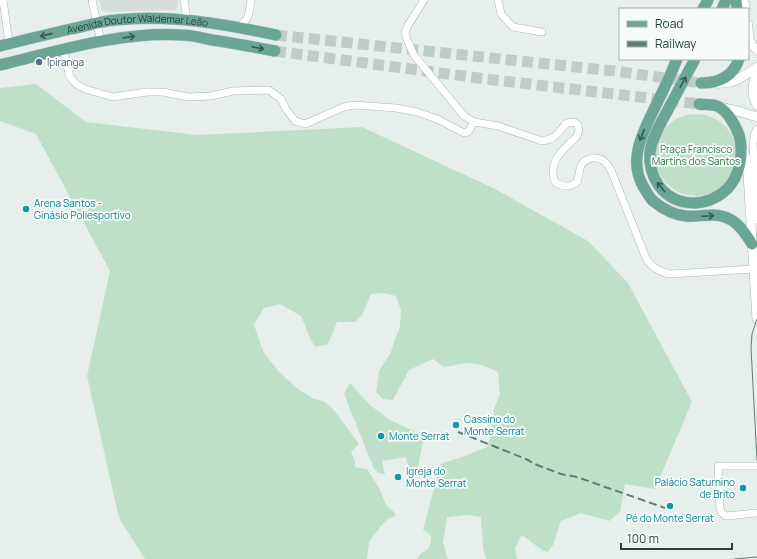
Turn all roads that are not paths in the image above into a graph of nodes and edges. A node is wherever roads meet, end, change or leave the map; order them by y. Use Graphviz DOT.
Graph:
graph roads {
  1 [pos="3,0"];
  2 [pos="92,0"];
  3 [pos="184,0"];
  4 [pos="251,0"];
  5 [pos="424,0"];
  6 [pos="498,0"];
  7 [pos="187,20"];
  8 [pos="96,23"];
  9 [pos="237,27"];
  10 [pos="749,29"];
  11 [pos="542,32"];
  12 [pos="276,35"];
  13 [pos="101,42"];
  14 [pos="5,45"];
  15 [pos="63,50"];
  16 [pos="757,50"];
  17 [pos="274,51"];
  18 [pos="677,60"];
  19 [pos="694,60"];
  20 [pos="738,60"];
  21 [pos="0,65"];
  22 [pos="757,67"];
  23 [pos="757,74"];
  24 [pos="707,83"];
  25 [pos="699,104"];
  26 [pos="757,105"];
  27 [pos="717,106"];
  28 [pos="757,117"];
  29 [pos="474,122"];
  30 [pos="757,129"];
  31 [pos="741,145"];
  32 [pos="757,220"];
  33 [pos="752,244"];
  34 [pos="754,269"];
  35 [pos="756,304"];
  36 [pos="757,319"];
  37 [pos="757,466"];
  38 [pos="757,513"];
  1 -- 14 [label="street"];
  2 -- 8 [label="street"];
  3 -- 7 [label="street"];
  4 -- 9 [label="street"];
  5 -- 29 [label="street"];
  6 -- 11 [label="street"];
  7 -- 8 [label="main road, Avenida Doutor Waldemar Leão"];
  7 -- 9 [label="main road, Avenida Doutor Waldemar Leão"];
  8 -- 13 [label="street"];
  8 -- 14 [label="main road, Avenida Doutor Waldemar Leão, one-way"];
  9 -- 12 [label="main road, Avenida Doutor Waldemar Leão"];
  10 -- 16 [label="street"];
  13 -- 15 [label="main road, Avenida Doutor Waldemar Leão"];
  13 -- 17 [label="main road, Avenida Doutor Waldemar Leão, one-way"];
  15 -- 21 [label="main road, Avenida Doutor Waldemar Leão"];
  15 -- 29 [label="street"];
  18 -- 33 [label="main road, one-way"];
  31 -- 19 [label="main road, one-way, bridge"];
  20 -- 24 [label="main road"];
  22 -- 24 [label="main road"];
  23 -- 26 [label="main road"];
  25 -- 27 [label="main road"];
  27 -- 28 [label="main road"];
  27 -- 31 [label="main road"];
  29 -- 34 [label="street"];
  30 -- 32 [label="street"];
  31 -- 33 [label="main road"];
  33 -- 34 [label="main road"];
  34 -- 35 [label="main road"];
  35 -- 36 [label="main road"];
  37 -- 38 [label="street"];
}
